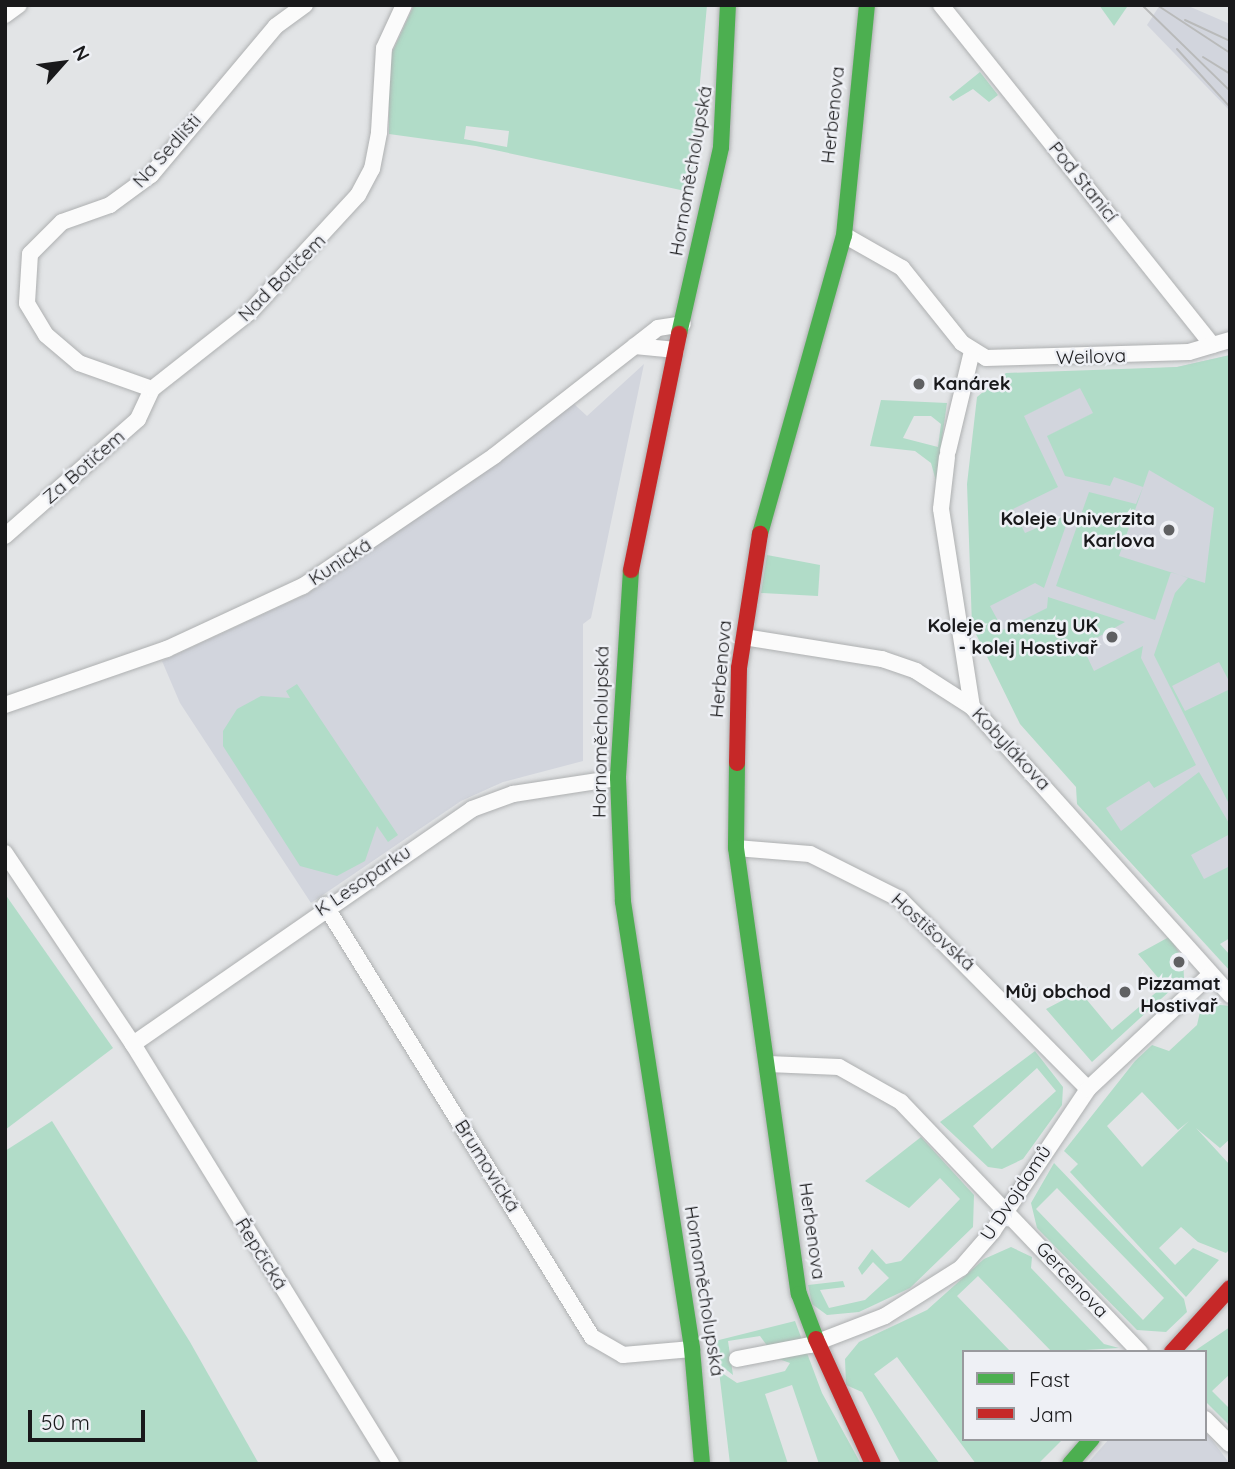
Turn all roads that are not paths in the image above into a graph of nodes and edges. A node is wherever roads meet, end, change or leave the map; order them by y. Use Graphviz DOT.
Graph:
graph roads {
  1 [pos="19,5"];
  2 [pos="305,5"];
  3 [pos="404,5"];
  4 [pos="728,5"];
  5 [pos="867,5"];
  6 [pos="941,5"];
  7 [pos="5,15"];
  8 [pos="844,235"];
  9 [pos="682,324"];
  10 [pos="1230,340"];
  11 [pos="1212,345"];
  12 [pos="635,346"];
  13 [pos="676,350"];
  14 [pos="972,351"];
  15 [pos="152,389"];
  16 [pos="5,536"];
  17 [pos="744,636"];
  18 [pos="5,705"];
  19 [pos="969,705"];
  20 [pos="618,778"];
  21 [pos="736,848"];
  22 [pos="5,853"];
  23 [pos="325,905"];
  24 [pos="1211,974"];
  25 [pos="1230,995"];
  26 [pos="133,1044"];
  27 [pos="768,1064"];
  28 [pos="1088,1089"];
  29 [pos="1004,1207"];
  30 [pos="1230,1287"];
  31 [pos="820,1341"];
  32 [pos="692,1349"];
  33 [pos="1138,1350"];
  34 [pos="1174,1350"];
  35 [pos="737,1359"];
  36 [pos="1207,1421"];
  37 [pos="1090,1441"];
  38 [pos="1230,1444"];
  39 [pos="391,1464"];
  40 [pos="702,1464"];
  41 [pos="873,1464"];
  42 [pos="1070,1464"];
  1 -- 7 [label="street"];
  2 -- 15 [label="street, Na Sedlišti"];
  3 -- 15 [label="street, Nad Botičem"];
  4 -- 9 [label="street, Hornoměcholupská"];
  5 -- 8 [label="street, Herbenova"];
  6 -- 11 [label="street, Pod Stanicí"];
  8 -- 14 [label="street"];
  8 -- 17 [label="street, Herbenova"];
  9 -- 12 [label="street, Kunická"];
  9 -- 13 [label="street, Hornoměcholupská"];
  10 -- 11 [label="street"];
  11 -- 14 [label="street, Weilova"];
  12 -- 13 [label="street"];
  12 -- 18 [label="street, Kunická"];
  13 -- 20 [label="street, Hornoměcholupská"];
  14 -- 19 [label="street"];
  15 -- 16 [label="street, Za Botičem"];
  17 -- 19 [label="street, Kobylákova"];
  17 -- 21 [label="street, Herbenova"];
  19 -- 24 [label="street, Kobylákova"];
  20 -- 23 [label="street, K Lesoparku"];
  20 -- 32 [label="street, Hornoměcholupská"];
  21 -- 27 [label="street, Herbenova"];
  21 -- 28 [label="street, Hostišovská"];
  22 -- 26 [label="street"];
  23 -- 26 [label="street, K Lesoparku"];
  23 -- 32 [label="street, Brumovická"];
  24 -- 25 [label="street, Kobylákova"];
  24 -- 28 [label="street, U Dvojdomů"];
  26 -- 39 [label="street, Řepčická"];
  27 -- 29 [label="street, Gercenova"];
  27 -- 31 [label="street, Herbenova"];
  28 -- 29 [label="street, U Dvojdomů"];
  29 -- 31 [label="street, U Dvojdomů"];
  29 -- 33 [label="street, Gercenova"];
  30 -- 34 [label="street"];
  31 -- 35 [label="street, U Dvojdomů"];
  31 -- 41 [label="street, Herbenova"];
  32 -- 40 [label="street, Hornoměcholupská"];
  36 -- 38 [label="street"];
  37 -- 42 [label="street"];
}
